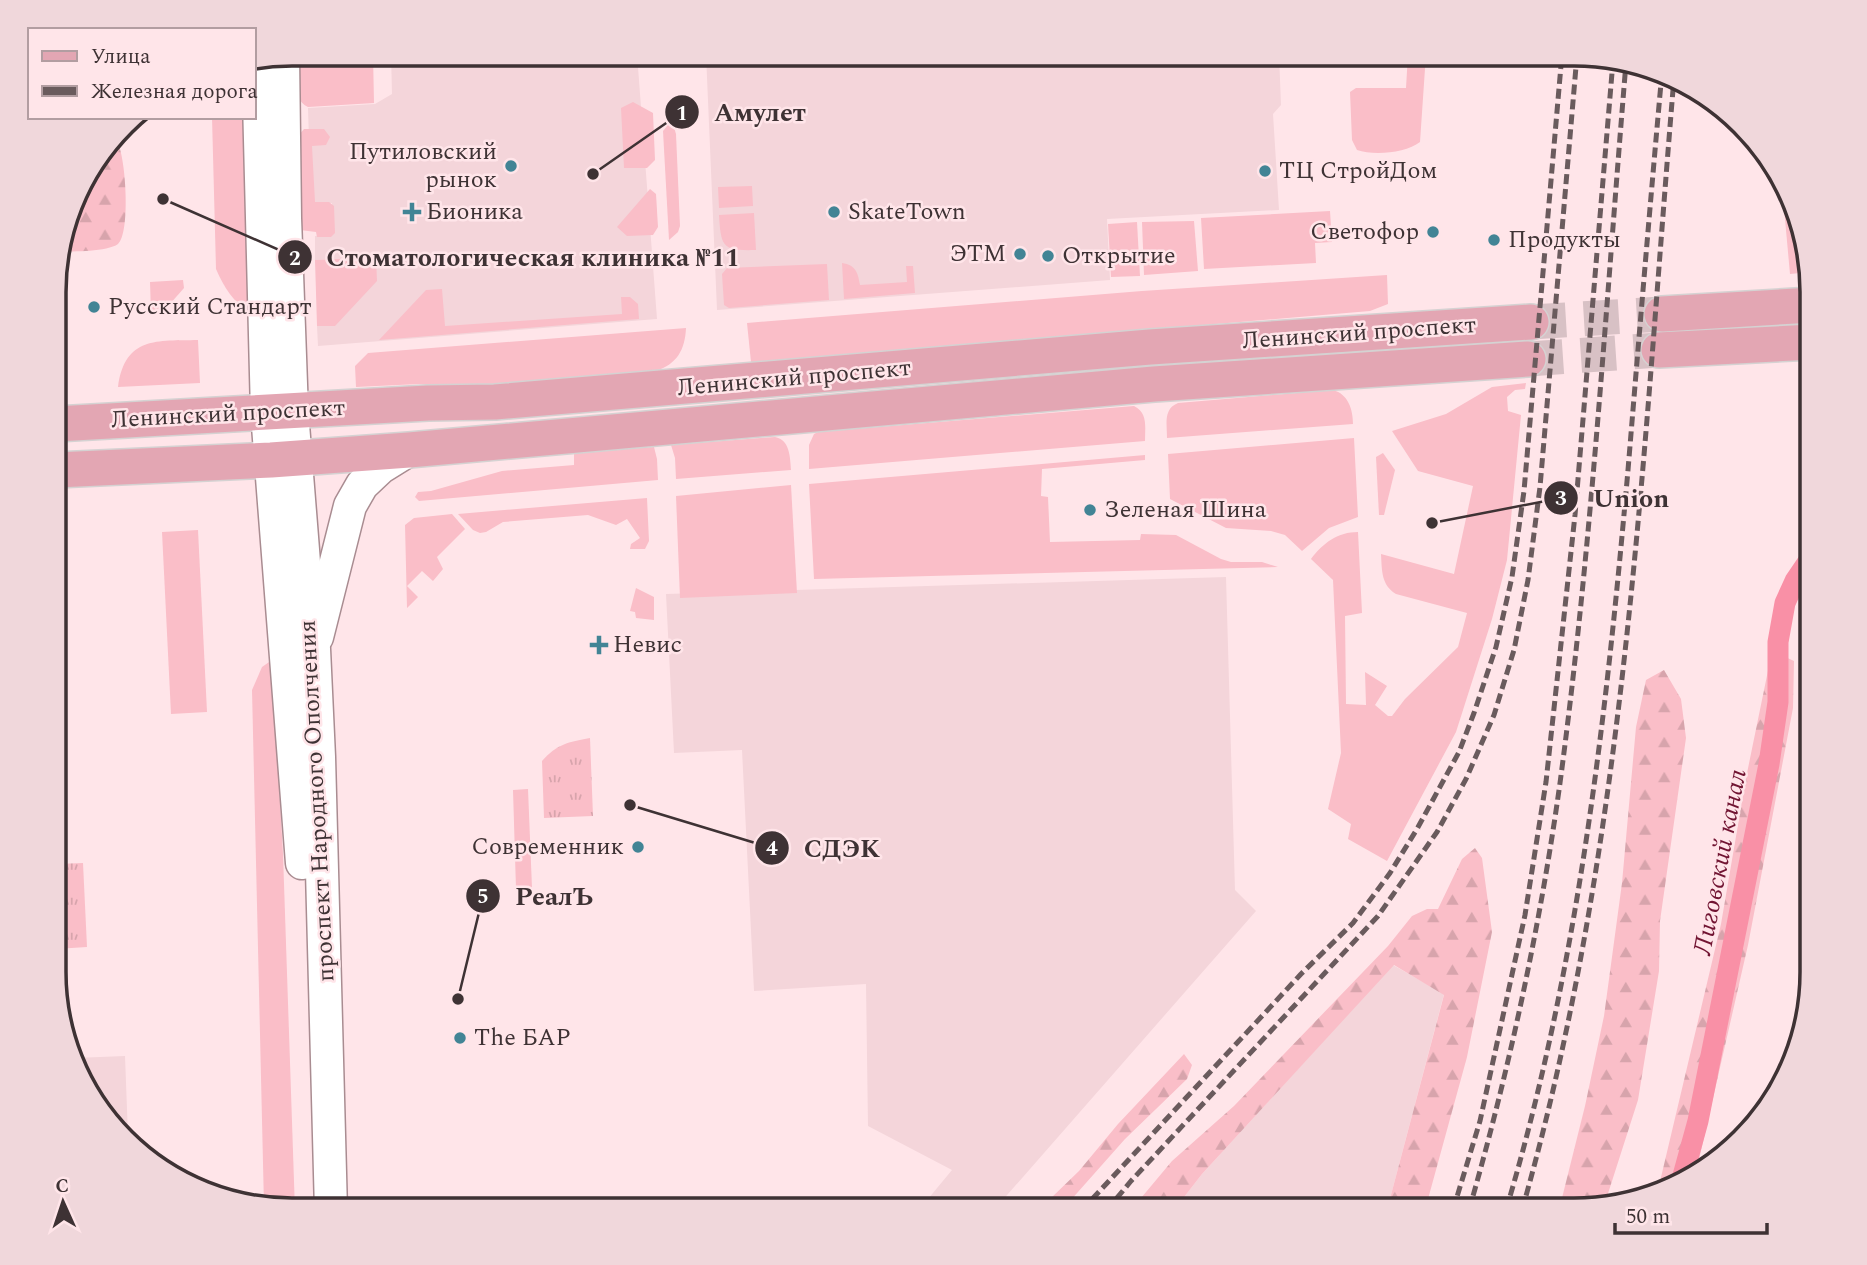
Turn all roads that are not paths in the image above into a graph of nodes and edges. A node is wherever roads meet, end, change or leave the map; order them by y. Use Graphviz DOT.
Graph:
graph roads {
  1 [pos="283,67"];
  2 [pos="259,70"];
  3 [pos="1800,306"];
  4 [pos="1662,314"];
  5 [pos="1531,322"];
  6 [pos="1800,343"];
  7 [pos="1659,350"];
  8 [pos="1528,359"];
  9 [pos="279,412"];
  10 [pos="66,423"];
  11 [pos="409,450"];
  12 [pos="283,459"];
  13 [pos="66,470"];
  14 [pos="314,649"];
  15 [pos="310,1198"];
  16 [pos="331,1198"];
  1 -- 9 [label="main road, проспект Народного Ополчения"];
  2 -- 9 [label="main road, проспект Народного Ополчения"];
  3 -- 4 [label="main road"];
  5 -- 9 [label="main road, Ленинский проспект"];
  6 -- 7 [label="main road"];
  8 -- 11 [label="main road, Ленинский проспект"];
  9 -- 10 [label="main road, Ленинский проспект"];
  9 -- 12 [label="main road, проспект Народного Ополчения"];
  11 -- 12 [label="main road, Ленинский проспект"];
  11 -- 14 [label="main road"];
  12 -- 13 [label="main road, Ленинский проспект"];
  12 -- 14 [label="main road, проспект Народного Ополчения"];
  12 -- 15 [label="main road, проспект Народного Ополчения"];
  14 -- 16 [label="main road, проспект Народного Ополчения"];
}
